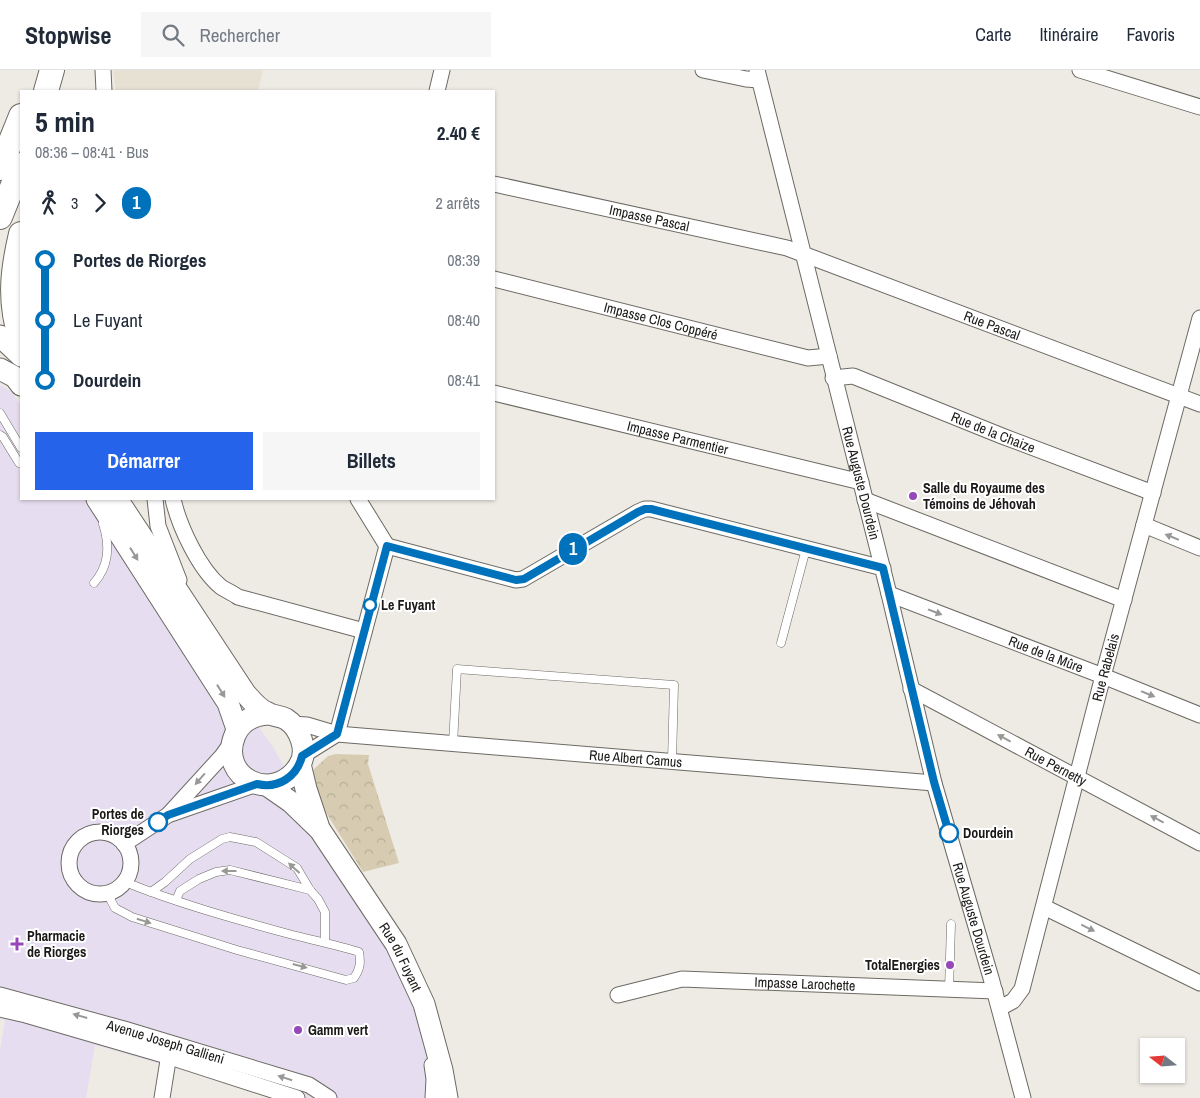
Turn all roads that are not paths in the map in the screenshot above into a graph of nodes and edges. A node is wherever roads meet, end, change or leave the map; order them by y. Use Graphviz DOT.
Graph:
graph roads {
  1 [pos="36,70"];
  2 [pos="52,70"];
  3 [pos="58,70"];
  4 [pos="103,70"];
  5 [pos="442,70"];
  6 [pos="703,70"];
  7 [pos="1080,70"];
  8 [pos="758,75"];
  9 [pos="31,90"];
  10 [pos="46,90"];
  11 [pos="53,90"];
  12 [pos="104,90"];
  13 [pos="437,90"];
  14 [pos="1200,107"];
  15 [pos="20,118"];
  16 [pos="20,167"];
  17 [pos="0,168"];
  18 [pos="495,184"];
  19 [pos="0,217"];
  20 [pos="20,238"];
  21 [pos="803,254"];
  22 [pos="495,279"];
  23 [pos="1200,318"];
  24 [pos="0,336"];
  25 [pos="20,336"];
  26 [pos="20,355"];
  27 [pos="829,356"];
  28 [pos="0,369"];
  29 [pos="834,378"];
  30 [pos="20,384"];
  31 [pos="495,393"];
  32 [pos="1180,396"];
  33 [pos="1200,404"];
  34 [pos="0,413"];
  35 [pos="0,435"];
  36 [pos="20,446"];
  37 [pos="19,463"];
  38 [pos="861,482"];
  39 [pos="1153,494"];
  40 [pos="96,500"];
  41 [pos="97,500"];
  42 [pos="118,500"];
  43 [pos="155,500"];
  44 [pos="173,500"];
  45 [pos="359,500"];
  46 [pos="865,500"];
  47 [pos="1144,525"];
  48 [pos="387,546"];
  49 [pos="1200,548"];
  50 [pos="806,549"];
  51 [pos="883,568"];
  52 [pos="94,582"];
  53 [pos="890,594"];
  54 [pos="1124,600"];
  55 [pos="197,620"];
  56 [pos="364,631"];
  57 [pos="781,643"];
  58 [pos="1103,676"];
  59 [pos="911,689"];
  60 [pos="268,714"];
  61 [pos="1200,714"];
  62 [pos="292,724"];
  63 [pos="337,734"];
  64 [pos="234,736"];
  65 [pos="453,744"];
  66 [pos="301,760"];
  67 [pos="672,762"];
  68 [pos="1078,777"];
  69 [pos="934,782"];
  70 [pos="262,785"];
  71 [pos="168,815"];
  72 [pos="320,830"];
  73 [pos="1200,843"];
  74 [pos="124,844"];
  75 [pos="125,882"];
  76 [pos="310,890"];
  77 [pos="151,892"];
  78 [pos="107,893"];
  79 [pos="176,900"];
  80 [pos="1044,907"];
  81 [pos="951,924"];
  82 [pos="325,941"];
  83 [pos="1200,983"];
  84 [pos="949,990"];
  85 [pos="995,991"];
  86 [pos="0,995"];
  87 [pos="618,996"];
  88 [pos="424,1004"];
  89 [pos="1000,1008"];
  90 [pos="0,1009"];
  91 [pos="169,1050"];
  92 [pos="262,1092"];
  93 [pos="162,1098"];
  94 [pos="297,1098"];
  95 [pos="330,1098"];
  96 [pos="433,1098"];
  97 [pos="447,1098"];
  98 [pos="1023,1098"];
  1 -- 9 [label="main road"];
  2 -- 10 [label="main road"];
  3 -- 11 [label="main road"];
  4 -- 12 [label="street"];
  5 -- 13 [label="street"];
  6 -- 8 [label="street"];
  7 -- 14 [label="street"];
  8 -- 21 [label="street, Rue Auguste Dourdein"];
  15 -- 17 [label="main road"];
  16 -- 19 [label="main road"];
  18 -- 21 [label="street, Impasse Pascal"];
  20 -- 25 [label="main road"];
  21 -- 27 [label="street, Rue Auguste Dourdein"];
  21 -- 32 [label="street, Rue Pascal"];
  22 -- 27 [label="street, Impasse Clos Coppéré"];
  23 -- 32 [label="street, Rue Rabelais"];
  24 -- 26 [label="street"];
  27 -- 29 [label="street, Rue Auguste Dourdein"];
  28 -- 30 [label="street"];
  29 -- 38 [label="street, Rue Auguste Dourdein"];
  29 -- 39 [label="street, Rue de la Chaize"];
  31 -- 38 [label="street, Impasse Parmentier"];
  32 -- 33 [label="street, Rue Pascal"];
  32 -- 39 [label="street, Rue Rabelais"];
  34 -- 36 [label="lane"];
  35 -- 37 [label="lane"];
  38 -- 46 [label="street, Rue Auguste Dourdein"];
  39 -- 47 [label="street, Rue Rabelais"];
  40 -- 52 [label="lane"];
  41 -- 64 [label="street, one-way"];
  42 -- 55 [label="street"];
  43 -- 55 [label="street"];
  44 -- 56 [label="street"];
  45 -- 48 [label="street"];
  46 -- 51 [label="street, Rue Auguste Dourdein"];
  46 -- 54 [label="street"];
  49 -- 47 [label="street, one-way"];
  47 -- 54 [label="street, Rue Rabelais"];
  48 -- 50 [label="street"];
  48 -- 56 [label="street"];
  50 -- 51 [label="street"];
  50 -- 57 [label="lane"];
  51 -- 53 [label="street, Rue Auguste Dourdein"];
  53 -- 58 [label="street, Rue de la Mûre, one-way"];
  53 -- 59 [label="street, Rue Auguste Dourdein"];
  54 -- 58 [label="street, Rue Rabelais"];
  55 -- 60 [label="street"];
  56 -- 63 [label="street"];
  58 -- 61 [label="street, Rue de la Mûre, one-way"];
  58 -- 68 [label="street, Rue Rabelais"];
  68 -- 59 [label="street, Rue Pernetty, one-way"];
  59 -- 69 [label="street, Rue Auguste Dourdein"];
  60 -- 62 [label="street"];
  60 -- 64 [label="street"];
  62 -- 63 [label="street, Rue Albert Camus"];
  62 -- 66 [label="street"];
  63 -- 65 [label="street, Rue Albert Camus"];
  63 -- 66 [label="street"];
  64 -- 70 [label="street"];
  64 -- 71 [label="street, one-way"];
  65 -- 67 [label="street, Rue Albert Camus"];
  65 -- 67 [label="lane"];
  66 -- 70 [label="street"];
  66 -- 72 [label="street, Rue du Fuyant"];
  67 -- 69 [label="street, Rue Albert Camus"];
  73 -- 68 [label="street, Rue Pernetty, one-way"];
  68 -- 80 [label="street, Rue Rabelais"];
  69 -- 85 [label="street, Rue Auguste Dourdein"];
  70 -- 71 [label="street"];
  70 -- 72 [label="street, Rue du Fuyant"];
  71 -- 74 [label="street"];
  72 -- 88 [label="street, Rue du Fuyant"];
  74 -- 75 [label="street"];
  74 -- 78 [label="street"];
  75 -- 77 [label="lane"];
  75 -- 78 [label="street"];
  76 -- 77 [label="lane, one-way"];
  76 -- 79 [label="lane, one-way"];
  76 -- 82 [label="lane"];
  77 -- 79 [label="lane"];
  78 -- 82 [label="lane, one-way"];
  79 -- 82 [label="lane"];
  80 -- 83 [label="street, one-way"];
  80 -- 89 [label="street, Rue Rabelais"];
  81 -- 84 [label="lane"];
  84 -- 85 [label="street, Impasse Larochette"];
  84 -- 87 [label="street, Impasse Larochette"];
  85 -- 89 [label="street, Rue Auguste Dourdein"];
  91 -- 86 [label="street, Avenue Joseph Gallieni, one-way"];
  88 -- 96 [label="street"];
  88 -- 97 [label="street, Rue du Fuyant"];
  89 -- 98 [label="street, Rue Auguste Dourdein"];
  90 -- 91 [label="street, Avenue Joseph Gallieni"];
  91 -- 92 [label="street, Avenue Joseph Gallieni"];
  91 -- 93 [label="street"];
  95 -- 91 [label="street, Avenue Joseph Gallieni, one-way"];
  92 -- 94 [label="street, Avenue Joseph Gallieni"];
}
